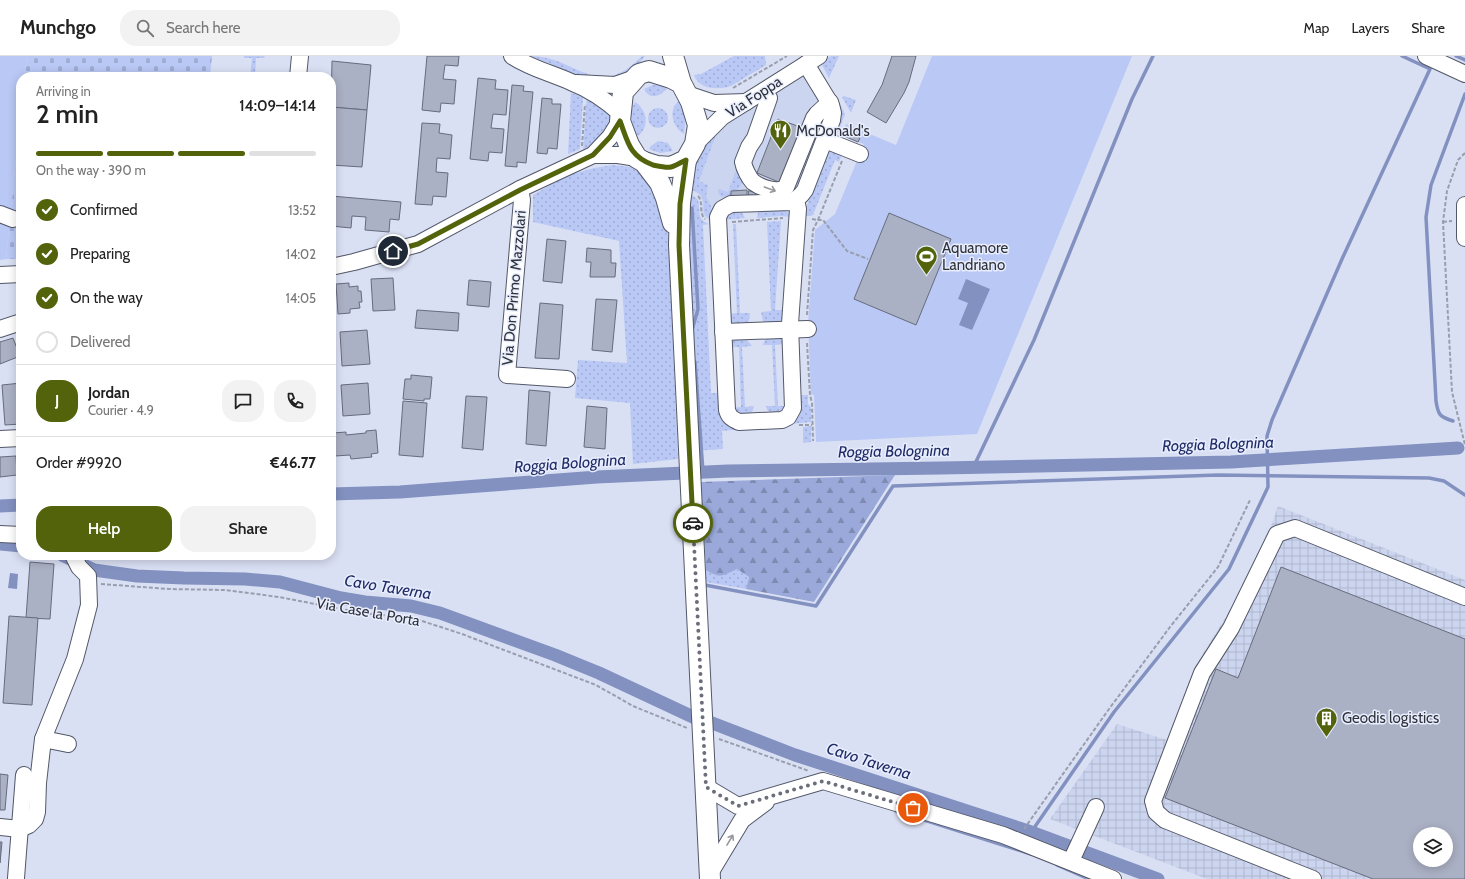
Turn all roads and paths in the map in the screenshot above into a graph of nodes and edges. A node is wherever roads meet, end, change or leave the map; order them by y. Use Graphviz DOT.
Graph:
graph roads {
  1 [pos="300,56"];
  2 [pos="512,56"];
  3 [pos="650,56"];
  4 [pos="673,56"];
  5 [pos="787,56"];
  6 [pos="1426,56"];
  7 [pos="813,60"];
  8 [pos="298,72"];
  9 [pos="1465,74"];
  10 [pos="637,76"];
  11 [pos="579,86"];
  12 [pos="684,89"];
  13 [pos="732,89"];
  14 [pos="769,98"];
  15 [pos="746,102"];
  16 [pos="830,102"];
  17 [pos="620,117"];
  18 [pos="825,140"];
  19 [pos="690,152"];
  20 [pos="1465,153"];
  21 [pos="860,154"];
  22 [pos="587,158"];
  23 [pos="641,160"];
  24 [pos="520,190"];
  25 [pos="796,200"];
  26 [pos="1465,205"];
  27 [pos="818,220"];
  28 [pos="1465,238"];
  29 [pos="679,245"];
  30 [pos="868,259"];
  31 [pos="336,266"];
  32 [pos="16,274"];
  33 [pos="0,275"];
  34 [pos="16,324"];
  35 [pos="0,329"];
  36 [pos="808,329"];
  37 [pos="790,330"];
  38 [pos="723,332"];
  39 [pos="567,379"];
  40 [pos="16,438"];
  41 [pos="0,439"];
  42 [pos="1465,445"];
  43 [pos="1250,500"];
  44 [pos="0,534"];
  45 [pos="16,535"];
  46 [pos="79,564"];
  47 [pos="1465,597"];
  48 [pos="703,734"];
  49 [pos="44,739"];
  50 [pos="68,744"];
  51 [pos="24,774"];
  52 [pos="823,781"];
  53 [pos="706,787"];
  54 [pos="776,795"];
  55 [pos="1096,807"];
  56 [pos="0,827"];
  57 [pos="20,829"];
  58 [pos="1016,840"];
  59 [pos="1071,860"];
  60 [pos="710,876"];
  61 [pos="16,878"];
  62 [pos="1113,879"];
  63 [pos="1313,879"];
  1 -- 8 [label="street"];
  2 -- 11 [label="street"];
  3 -- 10 [label="main road"];
  4 -- 12 [label="main road"];
  5 -- 13 [label="path"];
  6 -- 9 [label="street"];
  7 -- 15 [label="street, Via Foppa"];
  7 -- 16 [label="street"];
  10 -- 11 [label="street"];
  10 -- 12 [label="main road"];
  10 -- 17 [label="main road"];
  11 -- 17 [label="street"];
  11 -- 22 [label="path"];
  12 -- 15 [label="street"];
  12 -- 19 [label="main road"];
  14 -- 16 [label="street, one-way"];
  15 -- 19 [label="street, Via Foppa"];
  16 -- 18 [label="street"];
  17 -- 22 [label="street"];
  17 -- 23 [label="main road"];
  18 -- 21 [label="street"];
  18 -- 25 [label="street"];
  19 -- 23 [label="main road"];
  19 -- 29 [label="main road"];
  20 -- 42 [label="path"];
  22 -- 23 [label="street"];
  22 -- 24 [label="street"];
  23 -- 29 [label="main road"];
  24 -- 31 [label="street"];
  24 -- 39 [label="street, Via Don Primo Mazzolari"];
  25 -- 37 [label="street"];
  25 -- 38 [label="street"];
  26 -- 28 [label="street"];
  27 -- 30 [label="path"];
  29 -- 48 [label="main road"];
  32 -- 33 [label="street"];
  34 -- 35 [label="street"];
  36 -- 37 [label="street"];
  37 -- 38 [label="street"];
  37 -- 38 [label="street"];
  40 -- 41 [label="street"];
  43 -- 58 [label="path"];
  44 -- 45 [label="street"];
  46 -- 48 [label="path, Via Case la Porta"];
  46 -- 49 [label="street"];
  47 -- 63 [label="street"];
  48 -- 52 [label="path, Via Case la Porta"];
  48 -- 53 [label="main road"];
  49 -- 50 [label="street"];
  49 -- 57 [label="street"];
  51 -- 57 [label="street"];
  52 -- 54 [label="street"];
  52 -- 58 [label="street"];
  53 -- 54 [label="street"];
  53 -- 60 [label="main road"];
  60 -- 54 [label="street, one-way"];
  55 -- 59 [label="street"];
  56 -- 57 [label="street"];
  57 -- 61 [label="street"];
  58 -- 59 [label="street"];
  59 -- 62 [label="street"];
}
